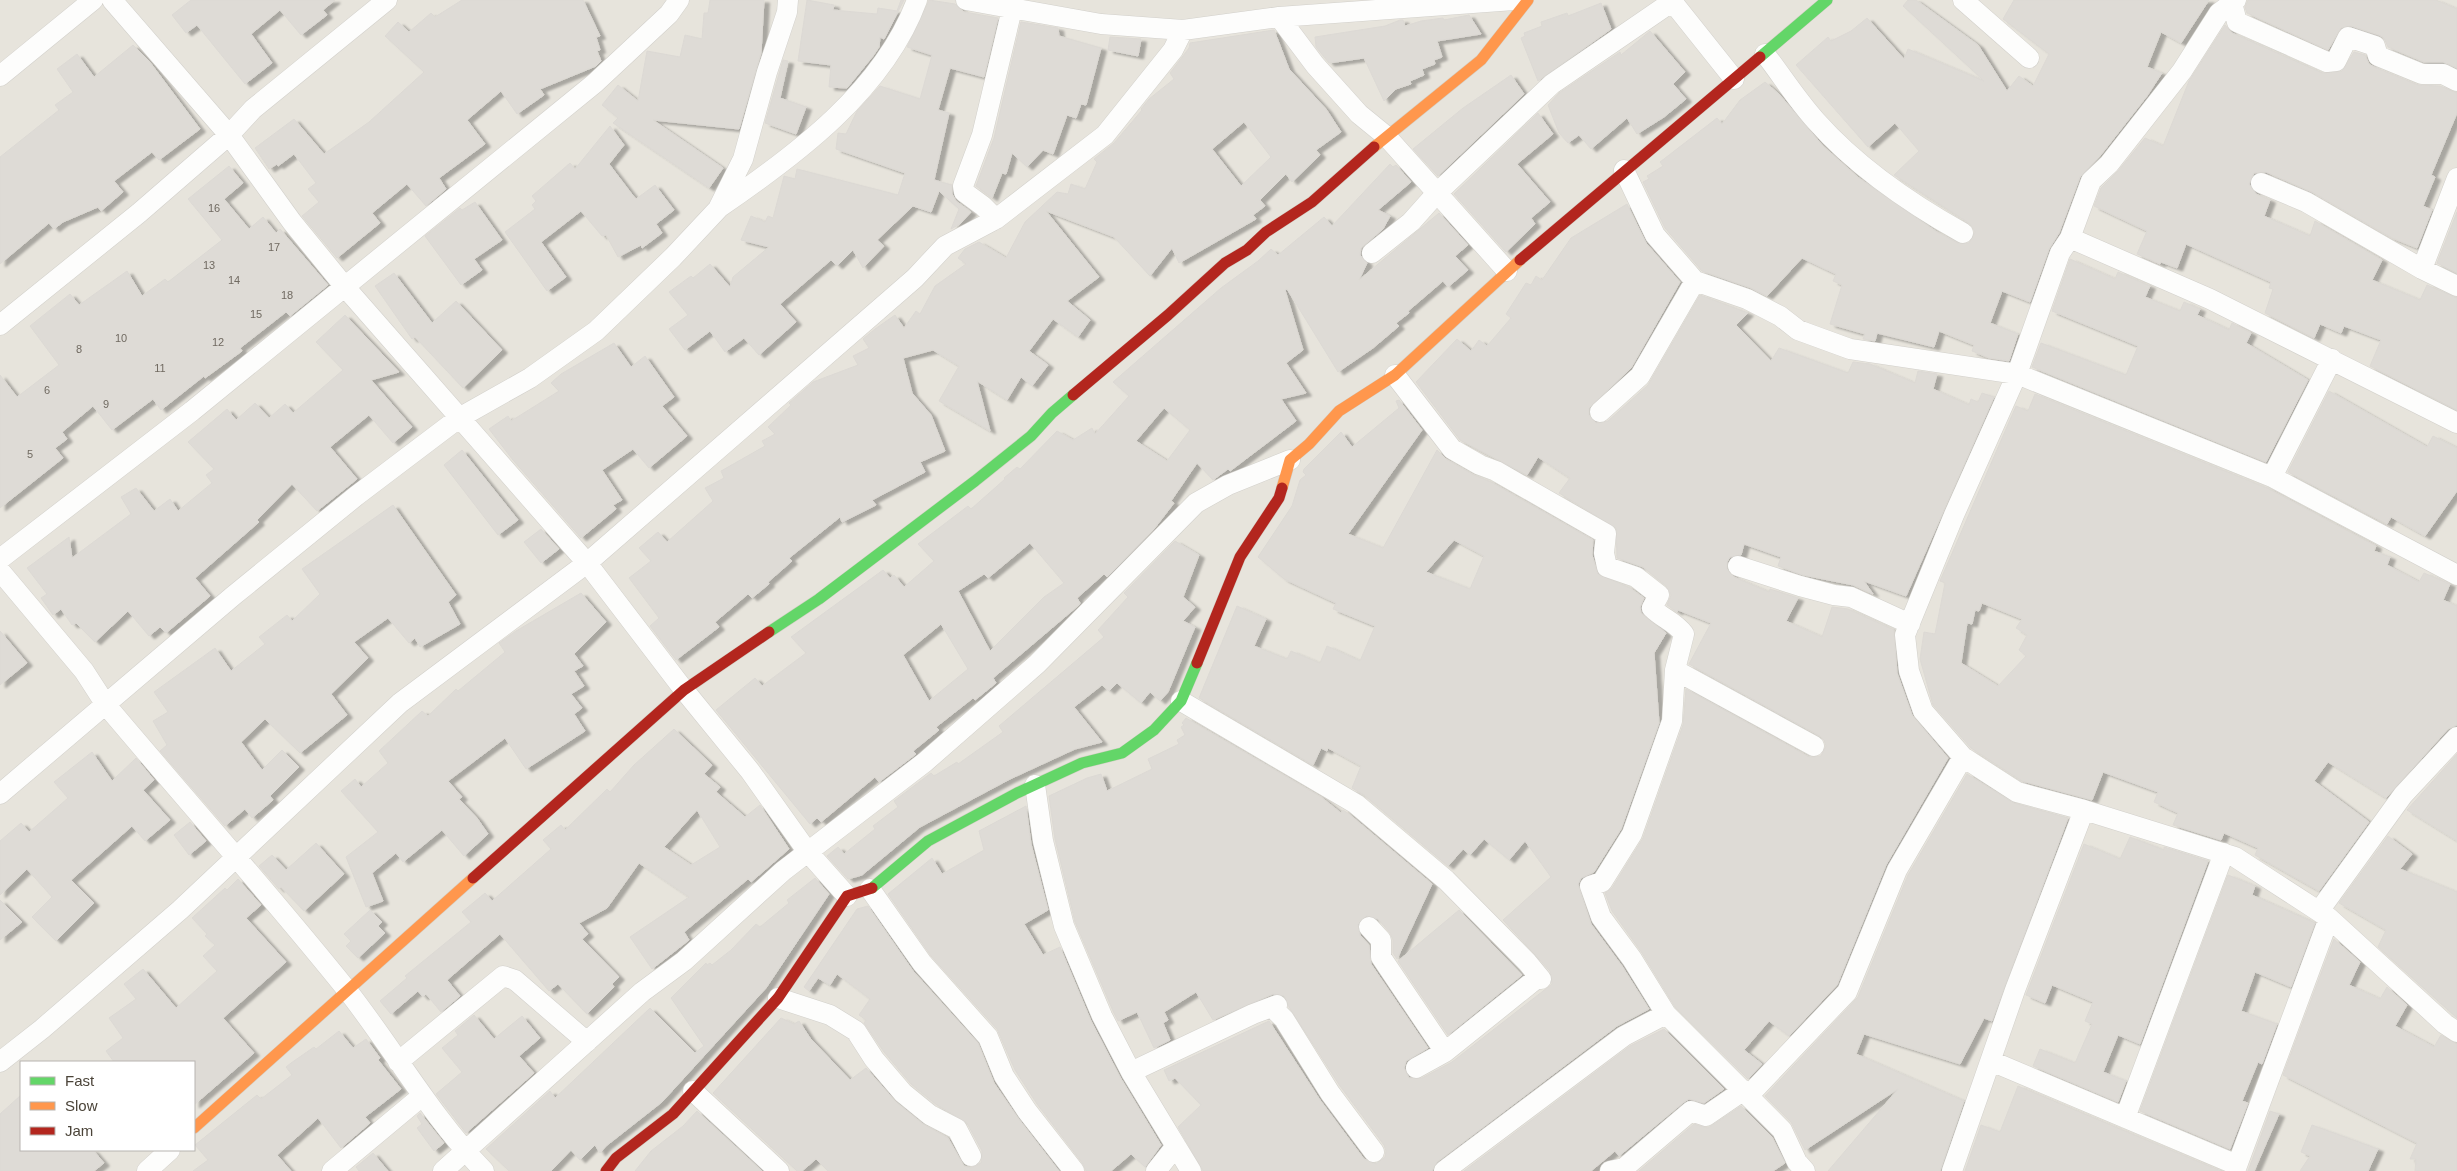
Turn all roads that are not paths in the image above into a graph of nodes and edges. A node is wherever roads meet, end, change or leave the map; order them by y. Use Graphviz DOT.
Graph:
graph roads {
  1 [pos="93,0"];
  2 [pos="112,0"];
  3 [pos="387,0"];
  4 [pos="679,0"];
  5 [pos="788,0"];
  6 [pos="917,0"];
  7 [pos="966,0"];
  8 [pos="1514,0"];
  9 [pos="1528,0"];
  10 [pos="1827,0"];
  11 [pos="1963,0"];
  12 [pos="1672,1"];
  13 [pos="2234,1"];
  14 [pos="1012,8"];
  15 [pos="1279,17"];
  16 [pos="1183,30"];
  17 [pos="1765,54"];
  18 [pos="2030,58"];
  19 [pos="0,76"];
  20 [pos="1734,79"];
  21 [pos="2457,81"];
  22 [pos="229,135"];
  23 [pos="1386,136"];
  24 [pos="1624,170"];
  25 [pos="2457,178"];
  26 [pos="2260,183"];
  27 [pos="1436,194"];
  28 [pos="718,209"];
  29 [pos="996,219"];
  30 [pos="1963,233"];
  31 [pos="2070,238"];
  32 [pos="1372,253"];
  33 [pos="2422,269"];
  34 [pos="1507,271"];
  35 [pos="1695,281"];
  36 [pos="2457,286"];
  37 [pos="344,287"];
  38 [pos="0,325"];
  39 [pos="2332,359"];
  40 [pos="2017,374"];
  41 [pos="1395,375"];
  42 [pos="1600,412"];
  43 [pos="459,418"];
  44 [pos="2457,423"];
  45 [pos="1290,460"];
  46 [pos="2272,476"];
  47 [pos="0,559"];
  48 [pos="587,563"];
  49 [pos="1738,566"];
  50 [pos="0,571"];
  51 [pos="2457,575"];
  52 [pos="1910,624"];
  53 [pos="1675,670"];
  54 [pos="684,690"];
  55 [pos="1181,701"];
  56 [pos="106,705"];
  57 [pos="2457,737"];
  58 [pos="1814,746"];
  59 [pos="1963,757"];
  60 [pos="1035,785"];
  61 [pos="0,794"];
  62 [pos="2084,810"];
  63 [pos="807,851"];
  64 [pos="2224,853"];
  65 [pos="236,858"];
  66 [pos="870,889"];
  67 [pos="847,896"];
  68 [pos="2324,914"];
  69 [pos="1370,927"];
  70 [pos="348,991"];
  71 [pos="778,998"];
  72 [pos="1666,1014"];
  73 [pos="2457,1032"];
  74 [pos="587,1042"];
  75 [pos="1445,1052"];
  76 [pos="1991,1061"];
  77 [pos="0,1062"];
  78 [pos="398,1062"];
  79 [pos="1416,1068"];
  80 [pos="1131,1072"];
  81 [pos="693,1091"];
  82 [pos="1747,1092"];
  83 [pos="422,1096"];
  84 [pos="2125,1118"];
  85 [pos="195,1127"];
  86 [pos="1176,1146"];
  87 [pos="169,1151"];
  88 [pos="466,1152"];
  89 [pos="1374,1152"];
  90 [pos="971,1156"];
  91 [pos="1795,1168"];
  92 [pos="2236,1168"];
  93 [pos="1448,1170"];
  94 [pos="147,1171"];
  95 [pos="332,1171"];
  96 [pos="443,1171"];
  97 [pos="484,1171"];
  98 [pos="606,1171"];
  99 [pos="779,1171"];
  100 [pos="1074,1171"];
  101 [pos="1156,1171"];
  102 [pos="1191,1171"];
  103 [pos="1610,1171"];
  104 [pos="1952,1171"];
  1 -- 19 [label="street"];
  2 -- 22 [label="street"];
  3 -- 22 [label="street"];
  4 -- 37 [label="street"];
  5 -- 28 [label="street"];
  6 -- 28 [label="street"];
  7 -- 14 [label="street"];
  8 -- 15 [label="street"];
  9 -- 23 [label="street"];
  10 -- 17 [label="street"];
  11 -- 18 [label="street"];
  12 -- 20 [label="street"];
  12 -- 27 [label="street"];
  13 -- 21 [label="street"];
  13 -- 31 [label="street"];
  14 -- 16 [label="street"];
  14 -- 29 [label="street"];
  15 -- 16 [label="street"];
  15 -- 23 [label="street"];
  16 -- 29 [label="street"];
  17 -- 20 [label="street"];
  17 -- 30 [label="street"];
  20 -- 24 [label="street"];
  22 -- 37 [label="street"];
  22 -- 38 [label="street"];
  23 -- 27 [label="street"];
  23 -- 54 [label="street"];
  24 -- 34 [label="street"];
  24 -- 35 [label="street"];
  25 -- 33 [label="street"];
  26 -- 33 [label="street"];
  27 -- 32 [label="street"];
  27 -- 34 [label="street"];
  28 -- 43 [label="street"];
  29 -- 48 [label="street"];
  31 -- 39 [label="street"];
  31 -- 40 [label="street"];
  33 -- 36 [label="street"];
  34 -- 41 [label="street"];
  35 -- 40 [label="street"];
  35 -- 42 [label="street"];
  37 -- 43 [label="street"];
  37 -- 47 [label="street"];
  39 -- 44 [label="street"];
  39 -- 46 [label="street"];
  40 -- 46 [label="street"];
  40 -- 52 [label="street"];
  41 -- 45 [label="street"];
  41 -- 53 [label="street"];
  43 -- 48 [label="street"];
  43 -- 56 [label="street"];
  45 -- 55 [label="street"];
  45 -- 63 [label="street"];
  46 -- 51 [label="street"];
  48 -- 54 [label="street"];
  48 -- 65 [label="street"];
  49 -- 52 [label="street"];
  50 -- 56 [label="street"];
  52 -- 59 [label="street"];
  53 -- 58 [label="street"];
  53 -- 72 [label="street"];
  54 -- 63 [label="street"];
  54 -- 70 [label="street"];
  55 -- 60 [label="street"];
  55 -- 75 [label="street"];
  56 -- 61 [label="street"];
  56 -- 65 [label="street"];
  57 -- 68 [label="street"];
  59 -- 62 [label="street"];
  59 -- 82 [label="street"];
  60 -- 66 [label="street"];
  60 -- 80 [label="street"];
  62 -- 64 [label="street"];
  62 -- 76 [label="street"];
  63 -- 67 [label="street"];
  63 -- 74 [label="street"];
  64 -- 68 [label="street"];
  64 -- 84 [label="street"];
  65 -- 70 [label="street"];
  65 -- 77 [label="street"];
  66 -- 67 [label="street"];
  66 -- 100 [label="street"];
  67 -- 71 [label="street"];
  68 -- 73 [label="street"];
  68 -- 92 [label="street"];
  69 -- 75 [label="street"];
  70 -- 78 [label="street"];
  70 -- 85 [label="street"];
  71 -- 81 [label="street"];
  71 -- 90 [label="street"];
  72 -- 82 [label="street"];
  72 -- 93 [label="street"];
  74 -- 78 [label="street"];
  74 -- 88 [label="street"];
  75 -- 79 [label="street"];
  76 -- 84 [label="street"];
  76 -- 104 [label="street"];
  78 -- 83 [label="street"];
  80 -- 86 [label="street"];
  80 -- 89 [label="street"];
  81 -- 98 [label="street"];
  81 -- 99 [label="street"];
  82 -- 91 [label="street"];
  82 -- 103 [label="street"];
  83 -- 88 [label="street"];
  83 -- 95 [label="street"];
  84 -- 92 [label="street"];
  86 -- 101 [label="street"];
  86 -- 102 [label="street"];
  87 -- 94 [label="street"];
  88 -- 96 [label="street"];
  88 -- 97 [label="street"];
}
